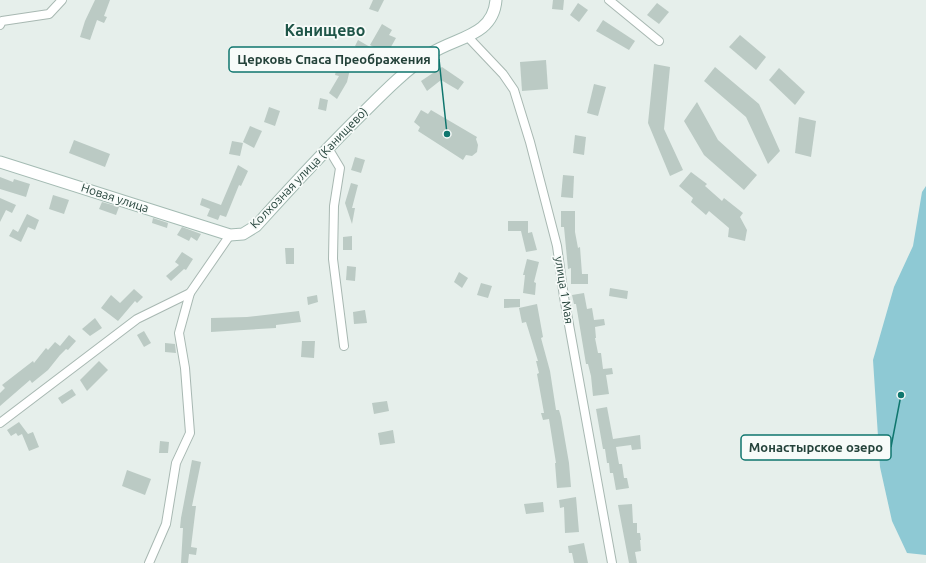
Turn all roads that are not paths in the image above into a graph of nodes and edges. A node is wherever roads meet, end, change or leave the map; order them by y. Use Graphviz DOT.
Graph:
graph roads {
  1 [pos="62,0"];
  2 [pos="496,0"];
  3 [pos="609,0"];
  4 [pos="0,24"];
  5 [pos="467,36"];
  6 [pos="659,41"];
  7 [pos="328,148"];
  8 [pos="0,162"];
  9 [pos="230,235"];
  10 [pos="190,294"];
  11 [pos="344,346"];
  12 [pos="0,423"];
  13 [pos="149,563"];
  14 [pos="612,563"];
  1 -- 4 [label="street"];
  2 -- 5 [label="street, Колхозная улица (Канищево)"];
  3 -- 6 [label="street"];
  5 -- 7 [label="street, Колхозная улица (Канищево)"];
  5 -- 14 [label="street, улица 1 Мая"];
  7 -- 9 [label="street, Колхозная улица (Канищево)"];
  7 -- 11 [label="street"];
  8 -- 9 [label="street, Новая улица"];
  9 -- 10 [label="street"];
  10 -- 12 [label="street"];
  10 -- 13 [label="street"];
}
